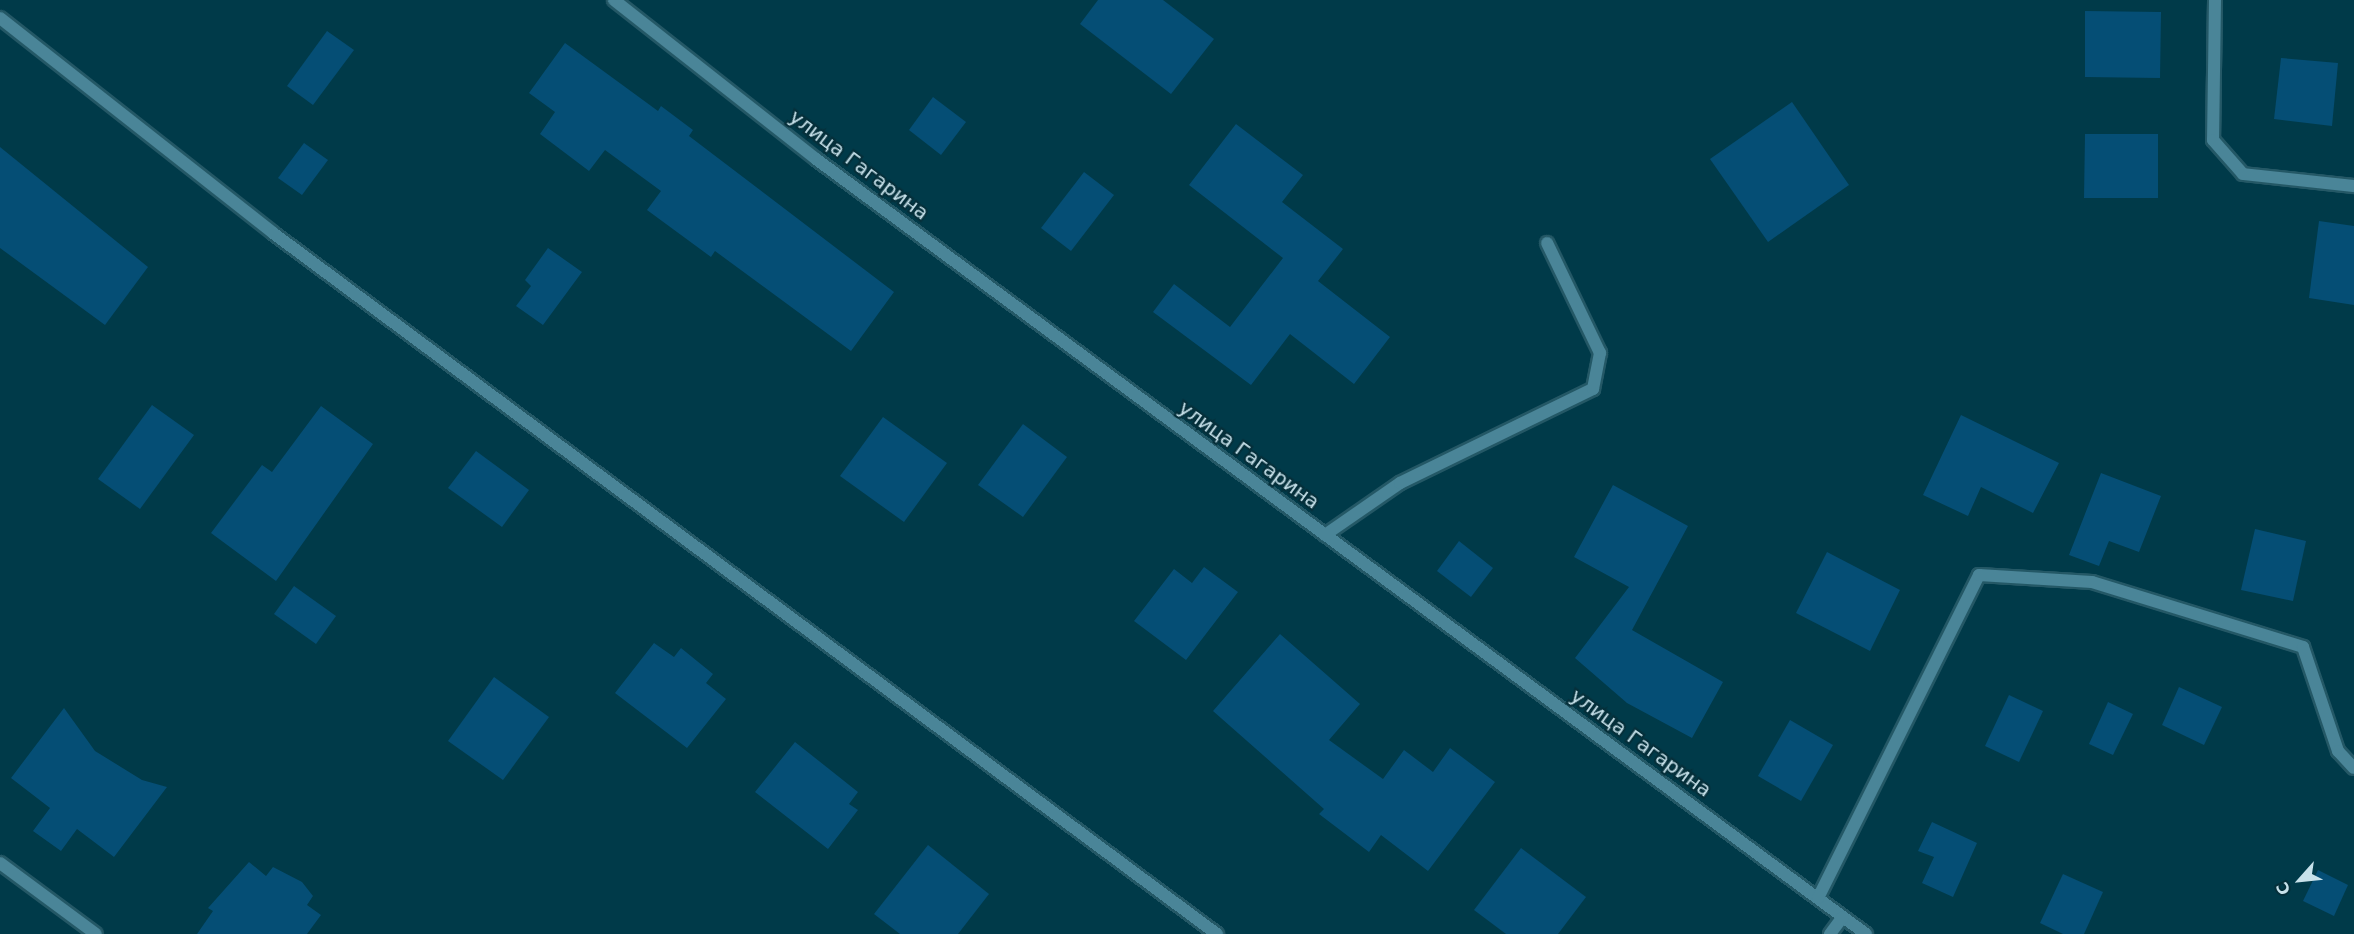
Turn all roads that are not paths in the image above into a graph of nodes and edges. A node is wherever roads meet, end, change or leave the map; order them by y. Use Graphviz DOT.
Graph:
graph roads {
  1 [pos="614,0"];
  2 [pos="2215,0"];
  3 [pos="0,18"];
  4 [pos="2354,186"];
  5 [pos="1547,243"];
  6 [pos="1325,535"];
  7 [pos="2354,768"];
  8 [pos="0,863"];
  9 [pos="1818,898"];
  10 [pos="1843,917"];
  11 [pos="96,934"];
  12 [pos="1217,934"];
  13 [pos="1830,934"];
  14 [pos="1866,934"];
  1 -- 6 [label="street, улица Гагарина"];
  2 -- 4 [label="street"];
  3 -- 12 [label="street"];
  5 -- 6 [label="street"];
  6 -- 9 [label="street, улица Гагарина"];
  7 -- 9 [label="street"];
  8 -- 11 [label="street"];
  9 -- 10 [label="street, улица Гагарина"];
  10 -- 13 [label="street"];
  10 -- 14 [label="street, улица Гагарина"];
}
